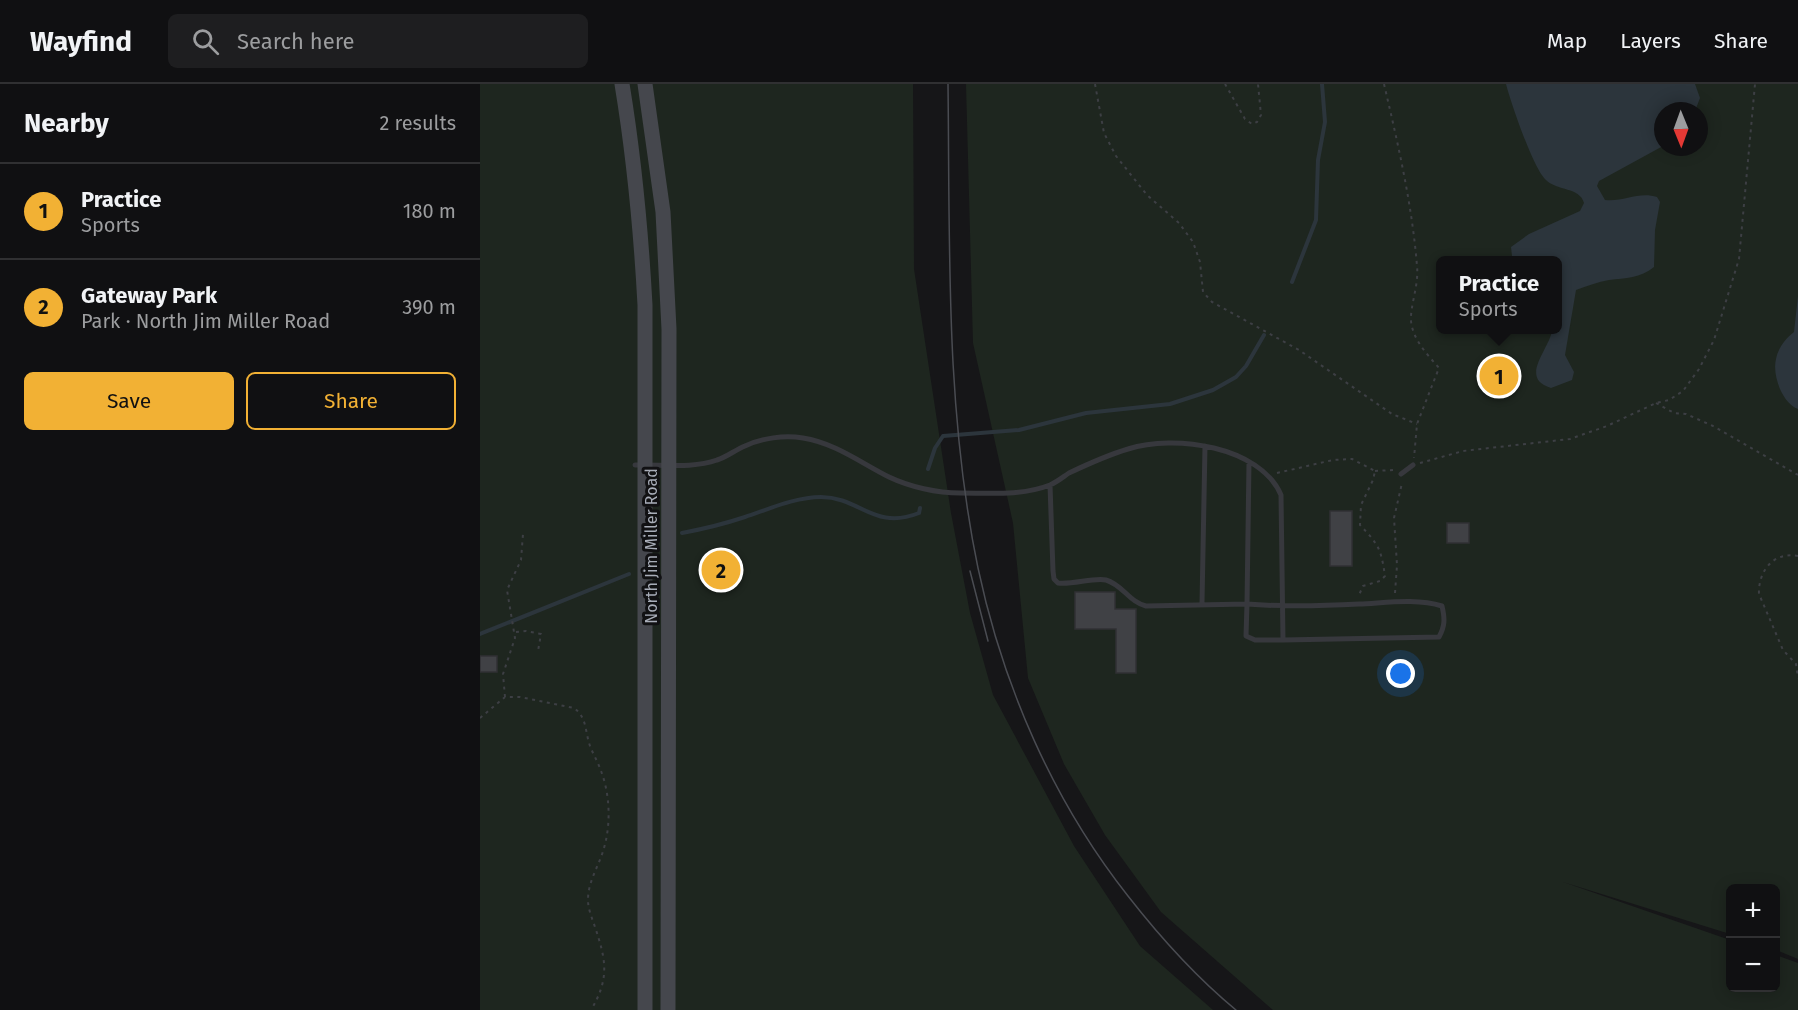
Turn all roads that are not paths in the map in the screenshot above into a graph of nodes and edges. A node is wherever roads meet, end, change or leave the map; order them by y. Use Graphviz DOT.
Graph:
graph roads {
  1 [pos="622,84"];
  2 [pos="645,84"];
  3 [pos="1205,446"];
  4 [pos="1249,462"];
  5 [pos="641,465"];
  6 [pos="670,465"];
  7 [pos="1413,465"];
  8 [pos="1401,474"];
  9 [pos="1050,485"];
  10 [pos="1202,603"];
  11 [pos="1246,604"];
  12 [pos="1282,607"];
  13 [pos="1282,639"];
  14 [pos="645,908"];
  15 [pos="669,908"];
  16 [pos="645,1010"];
  17 [pos="668,1010"];
  1 -- 5 [label="main road, North Jim Miller Road"];
  2 -- 6 [label="main road, North Jim Miller Road"];
  3 -- 4 [label="lane"];
  3 -- 9 [label="lane"];
  3 -- 10 [label="lane"];
  4 -- 11 [label="lane"];
  4 -- 12 [label="lane"];
  5 -- 6 [label="lane"];
  5 -- 14 [label="main road, North Jim Miller Road"];
  6 -- 9 [label="lane"];
  6 -- 15 [label="main road, North Jim Miller Road"];
  7 -- 8 [label="lane"];
  9 -- 10 [label="lane"];
  10 -- 11 [label="lane"];
  11 -- 12 [label="lane"];
  11 -- 13 [label="lane"];
  12 -- 13 [label="lane"];
  12 -- 13 [label="lane"];
  14 -- 15 [label="main road"];
  14 -- 16 [label="main road, North Jim Miller Road"];
  15 -- 17 [label="main road, North Jim Miller Road"];
}
